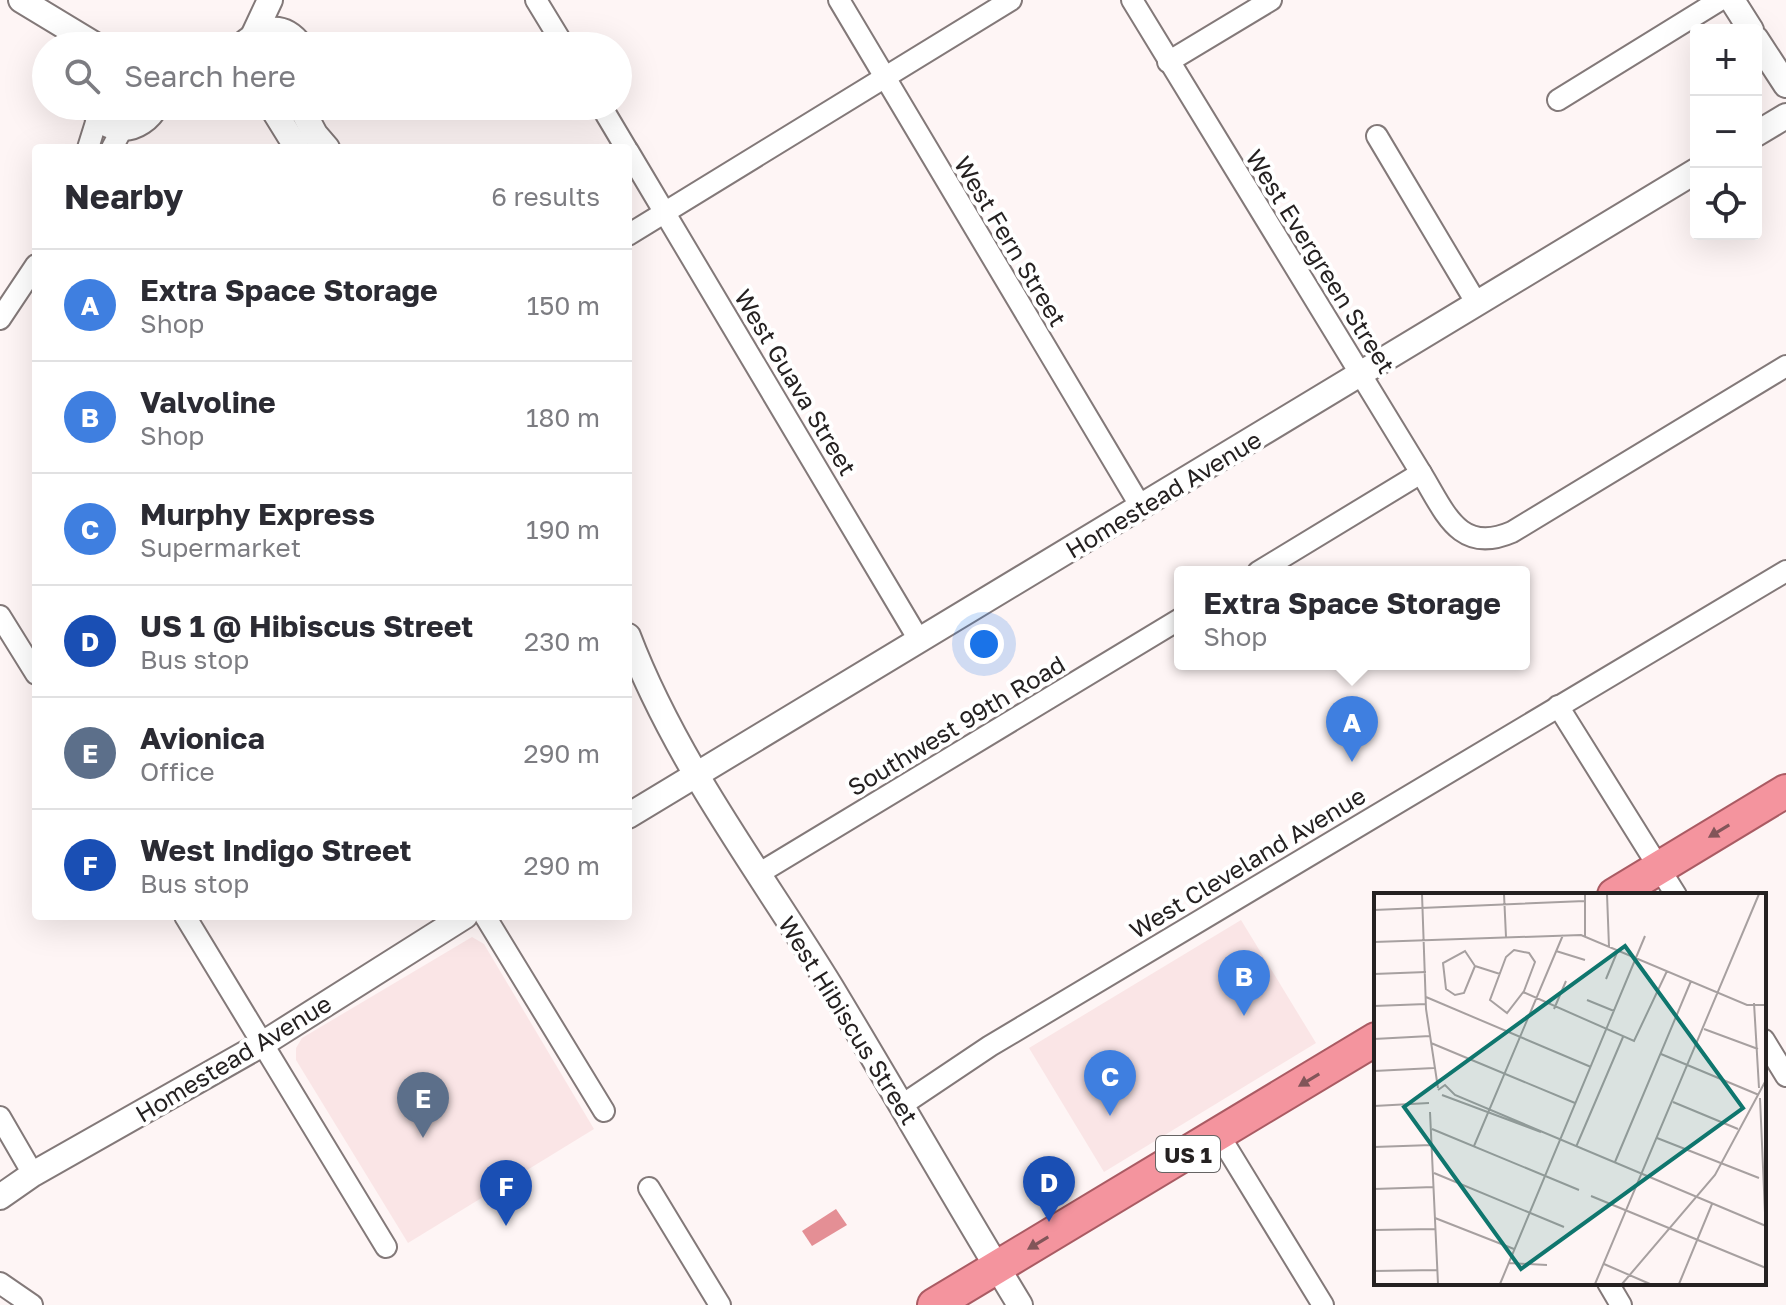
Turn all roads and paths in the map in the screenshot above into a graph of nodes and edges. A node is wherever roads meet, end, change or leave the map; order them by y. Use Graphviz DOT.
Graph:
graph roads {
  1 [pos="21,0"];
  2 [pos="270,0"];
  3 [pos="287,0"];
  4 [pos="536,0"];
  5 [pos="839,0"];
  6 [pos="1011,0"];
  7 [pos="1132,0"];
  8 [pos="1271,0"];
  9 [pos="1720,0"];
  10 [pos="1732,0"];
  11 [pos="48,18"];
  12 [pos="1747,24"];
  13 [pos="60,32"];
  14 [pos="78,32"];
  15 [pos="252,32"];
  16 [pos="292,32"];
  17 [pos="555,32"];
  18 [pos="1762,48"];
  19 [pos="1168,62"];
  20 [pos="884,77"];
  21 [pos="1786,85"];
  22 [pos="1558,100"];
  23 [pos="1786,116"];
  24 [pos="93,120"];
  25 [pos="105,120"];
  26 [pos="147,120"];
  27 [pos="280,120"];
  28 [pos="308,120"];
  29 [pos="609,120"];
  30 [pos="1762,130"];
  31 [pos="1377,136"];
  32 [pos="117,139"];
  33 [pos="89,144"];
  34 [pos="295,144"];
  35 [pos="324,144"];
  36 [pos="624,144"];
  37 [pos="632,157"];
  38 [pos="1690,175"];
  39 [pos="666,213"];
  40 [pos="632,233"];
  41 [pos="32,271"];
  42 [pos="1477,304"];
  43 [pos="1,314"];
  44 [pos="1786,366"];
  45 [pos="1359,374"];
  46 [pos="1421,473"];
  47 [pos="1141,507"];
  48 [pos="1268,566"];
  49 [pos="1786,571"];
  50 [pos="0,616"];
  51 [pos="1174,623"];
  52 [pos="919,640"];
  53 [pos="632,647"];
  54 [pos="32,668"];
  55 [pos="632,668"];
  56 [pos="646,684"];
  57 [pos="1558,706"];
  58 [pos="699,775"];
  59 [pos="1786,791"];
  60 [pos="632,814"];
  61 [pos="1659,868"];
  62 [pos="758,874"];
  63 [pos="1617,893"];
  64 [pos="1675,893"];
  65 [pos="187,920"];
  66 [pos="459,920"];
  67 [pos="487,920"];
  68 [pos="1374,1040"];
  69 [pos="264,1043"];
  70 [pos="1766,1043"];
  71 [pos="1786,1076"];
  72 [pos="902,1105"];
  73 [pos="604,1111"];
  74 [pos="0,1117"];
  75 [pos="1219,1135"];
  76 [pos="33,1174"];
  77 [pos="649,1188"];
  78 [pos="0,1197"];
  79 [pos="386,1247"];
  80 [pos="998,1266"];
  81 [pos="0,1283"];
  82 [pos="1609,1285"];
  83 [pos="32,1305"];
  84 [pos="720,1305"];
  85 [pos="934,1305"];
  86 [pos="1020,1305"];
  87 [pos="1323,1305"];
  88 [pos="1621,1305"];
  1 -- 11 [label="street"];
  2 -- 15 [label="street"];
  3 -- 16 [label="street"];
  4 -- 17 [label="street"];
  5 -- 20 [label="street, West Fern Street"];
  6 -- 20 [label="street"];
  7 -- 19 [label="street, West Evergreen Street"];
  8 -- 19 [label="street"];
  9 -- 22 [label="street"];
  10 -- 12 [label="street"];
  11 -- 13 [label="street"];
  11 -- 14 [label="street"];
  18 -- 21 [label="street"];
  19 -- 45 [label="street, West Evergreen Street"];
  20 -- 39 [label="street"];
  20 -- 47 [label="street, West Fern Street"];
  23 -- 30 [label="street"];
  24 -- 33 [label="street"];
  25 -- 32 [label="street"];
  26 -- 32 [label="street"];
  27 -- 34 [label="street"];
  28 -- 35 [label="street"];
  29 -- 36 [label="street, West Guava Street"];
  31 -- 42 [label="street"];
  37 -- 39 [label="street, West Guava Street"];
  38 -- 42 [label="street, Homestead Avenue"];
  39 -- 40 [label="street"];
  39 -- 52 [label="street, West Guava Street"];
  41 -- 43 [label="street"];
  42 -- 45 [label="street, Homestead Avenue"];
  44 -- 46 [label="street, West Evergreen Street"];
  45 -- 46 [label="street, West Evergreen Street"];
  45 -- 47 [label="street, Homestead Avenue"];
  46 -- 48 [label="street"];
  47 -- 52 [label="street, Homestead Avenue"];
  49 -- 57 [label="street, West Cleveland Avenue"];
  50 -- 54 [label="street"];
  51 -- 62 [label="street, Southwest 99th Road"];
  52 -- 58 [label="street, Homestead Avenue"];
  53 -- 56 [label="street"];
  55 -- 56 [label="street"];
  56 -- 58 [label="street, West Hibiscus Street"];
  57 -- 61 [label="street"];
  57 -- 72 [label="street, West Cleveland Avenue"];
  58 -- 60 [label="street, Homestead Avenue"];
  58 -- 62 [label="street, West Hibiscus Street"];
  59 -- 61 [label="highway, one-way"];
  61 -- 63 [label="highway"];
  61 -- 64 [label="street"];
  62 -- 72 [label="street, West Hibiscus Street"];
  65 -- 69 [label="street"];
  66 -- 69 [label="street, Homestead Avenue"];
  67 -- 73 [label="street"];
  68 -- 75 [label="highway, US 1, one-way"];
  69 -- 76 [label="street, Homestead Avenue"];
  69 -- 79 [label="street"];
  70 -- 71 [label="street"];
  72 -- 80 [label="street, West Hibiscus Street"];
  74 -- 76 [label="street"];
  75 -- 80 [label="highway, US 1, one-way"];
  75 -- 87 [label="street"];
  76 -- 78 [label="street, Homestead Avenue"];
  77 -- 84 [label="street"];
  80 -- 85 [label="highway, US 1"];
  80 -- 86 [label="street, West Hibiscus Street"];
  81 -- 83 [label="street"];
  82 -- 88 [label="street"];
}
